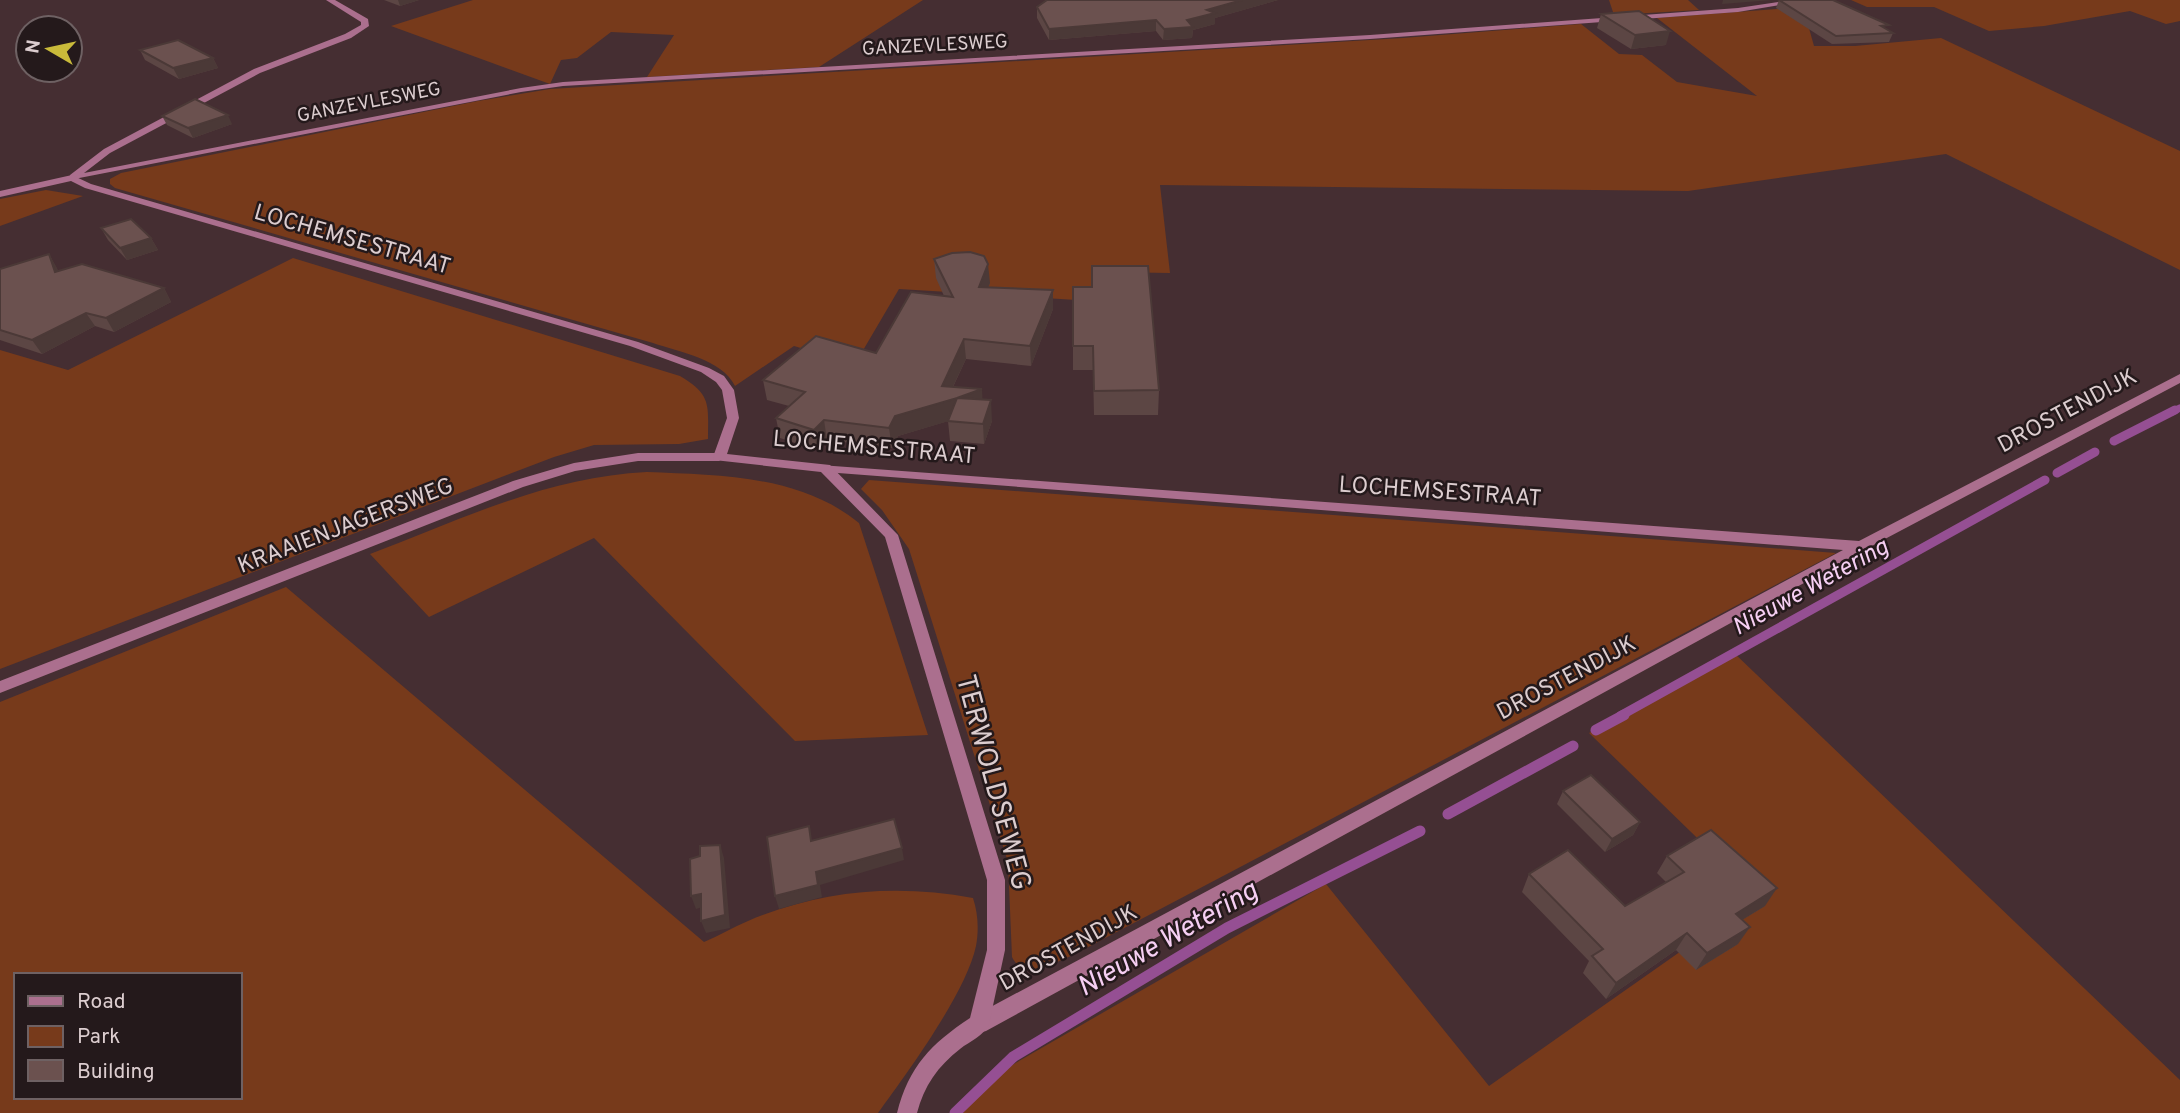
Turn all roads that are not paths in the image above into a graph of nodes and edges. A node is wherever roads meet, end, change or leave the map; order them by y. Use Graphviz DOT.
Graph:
graph roads {
  1 [pos="330,0"];
  2 [pos="1806,0"];
  3 [pos="72,178"];
  4 [pos="0,194"];
  5 [pos="2180,379"];
  6 [pos="719,457"];
  7 [pos="825,468"];
  8 [pos="1861,546"];
  9 [pos="0,687"];
  10 [pos="979,1024"];
  11 [pos="907,1113"];
  1 -- 3 [label="street"];
  2 -- 3 [label="street, GANZEVLESWEG"];
  3 -- 4 [label="street"];
  3 -- 6 [label="street, LOCHEMSESTRAAT"];
  5 -- 8 [label="street, DROSTENDIJK"];
  6 -- 7 [label="street, LOCHEMSESTRAAT"];
  6 -- 9 [label="street, KRAAIENJAGERSWEG"];
  7 -- 8 [label="street, LOCHEMSESTRAAT"];
  7 -- 10 [label="street, TERWOLDSEWEG"];
  8 -- 10 [label="street, DROSTENDIJK"];
  10 -- 11 [label="street"];
}
